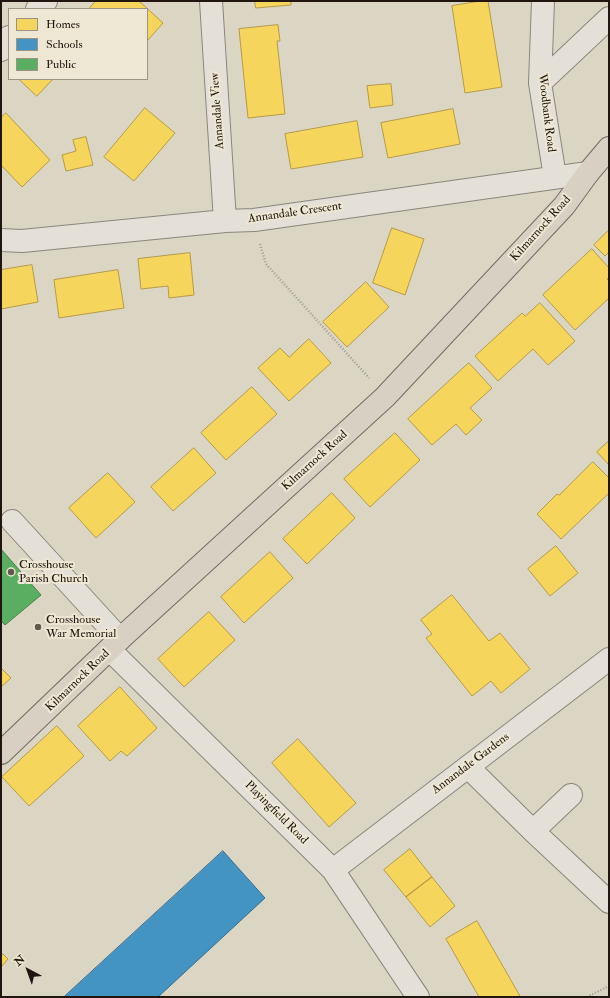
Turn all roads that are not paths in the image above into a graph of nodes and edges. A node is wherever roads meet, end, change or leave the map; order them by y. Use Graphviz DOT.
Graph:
graph roads {
  1 [pos="46,1"];
  2 [pos="211,1"];
  3 [pos="543,1"];
  4 [pos="38,8"];
  5 [pos="609,18"];
  6 [pos="8,39"];
  7 [pos="1,50"];
  8 [pos="540,83"];
  9 [pos="609,148"];
  10 [pos="588,173"];
  11 [pos="555,177"];
  12 [pos="225,221"];
  13 [pos="1,240"];
  14 [pos="12,521"];
  15 [pos="115,644"];
  16 [pos="609,659"];
  17 [pos="1,753"];
  18 [pos="468,767"];
  19 [pos="571,795"];
  20 [pos="533,831"];
  21 [pos="334,870"];
  22 [pos="609,902"];
  23 [pos="418,997"];
  1 -- 4 [label="street"];
  2 -- 12 [label="street, Annandale View"];
  3 -- 8 [label="street, Woodbank Road"];
  5 -- 8 [label="street"];
  6 -- 7 [label="street"];
  8 -- 11 [label="street, Woodbank Road"];
  9 -- 10 [label="main road, Kilmarnock Road"];
  10 -- 11 [label="street, Annandale Crescent"];
  10 -- 15 [label="main road, Kilmarnock Road"];
  11 -- 12 [label="street, Annandale Crescent"];
  12 -- 13 [label="street, Annandale Crescent"];
  14 -- 15 [label="street, Playingfield Road"];
  15 -- 17 [label="main road, Kilmarnock Road"];
  15 -- 21 [label="street, Playingfield Road"];
  16 -- 18 [label="street, Annandale Gardens"];
  18 -- 20 [label="street"];
  18 -- 21 [label="street, Annandale Gardens"];
  19 -- 20 [label="street"];
  20 -- 22 [label="street"];
  21 -- 23 [label="street, Playingfield Road"];
}
